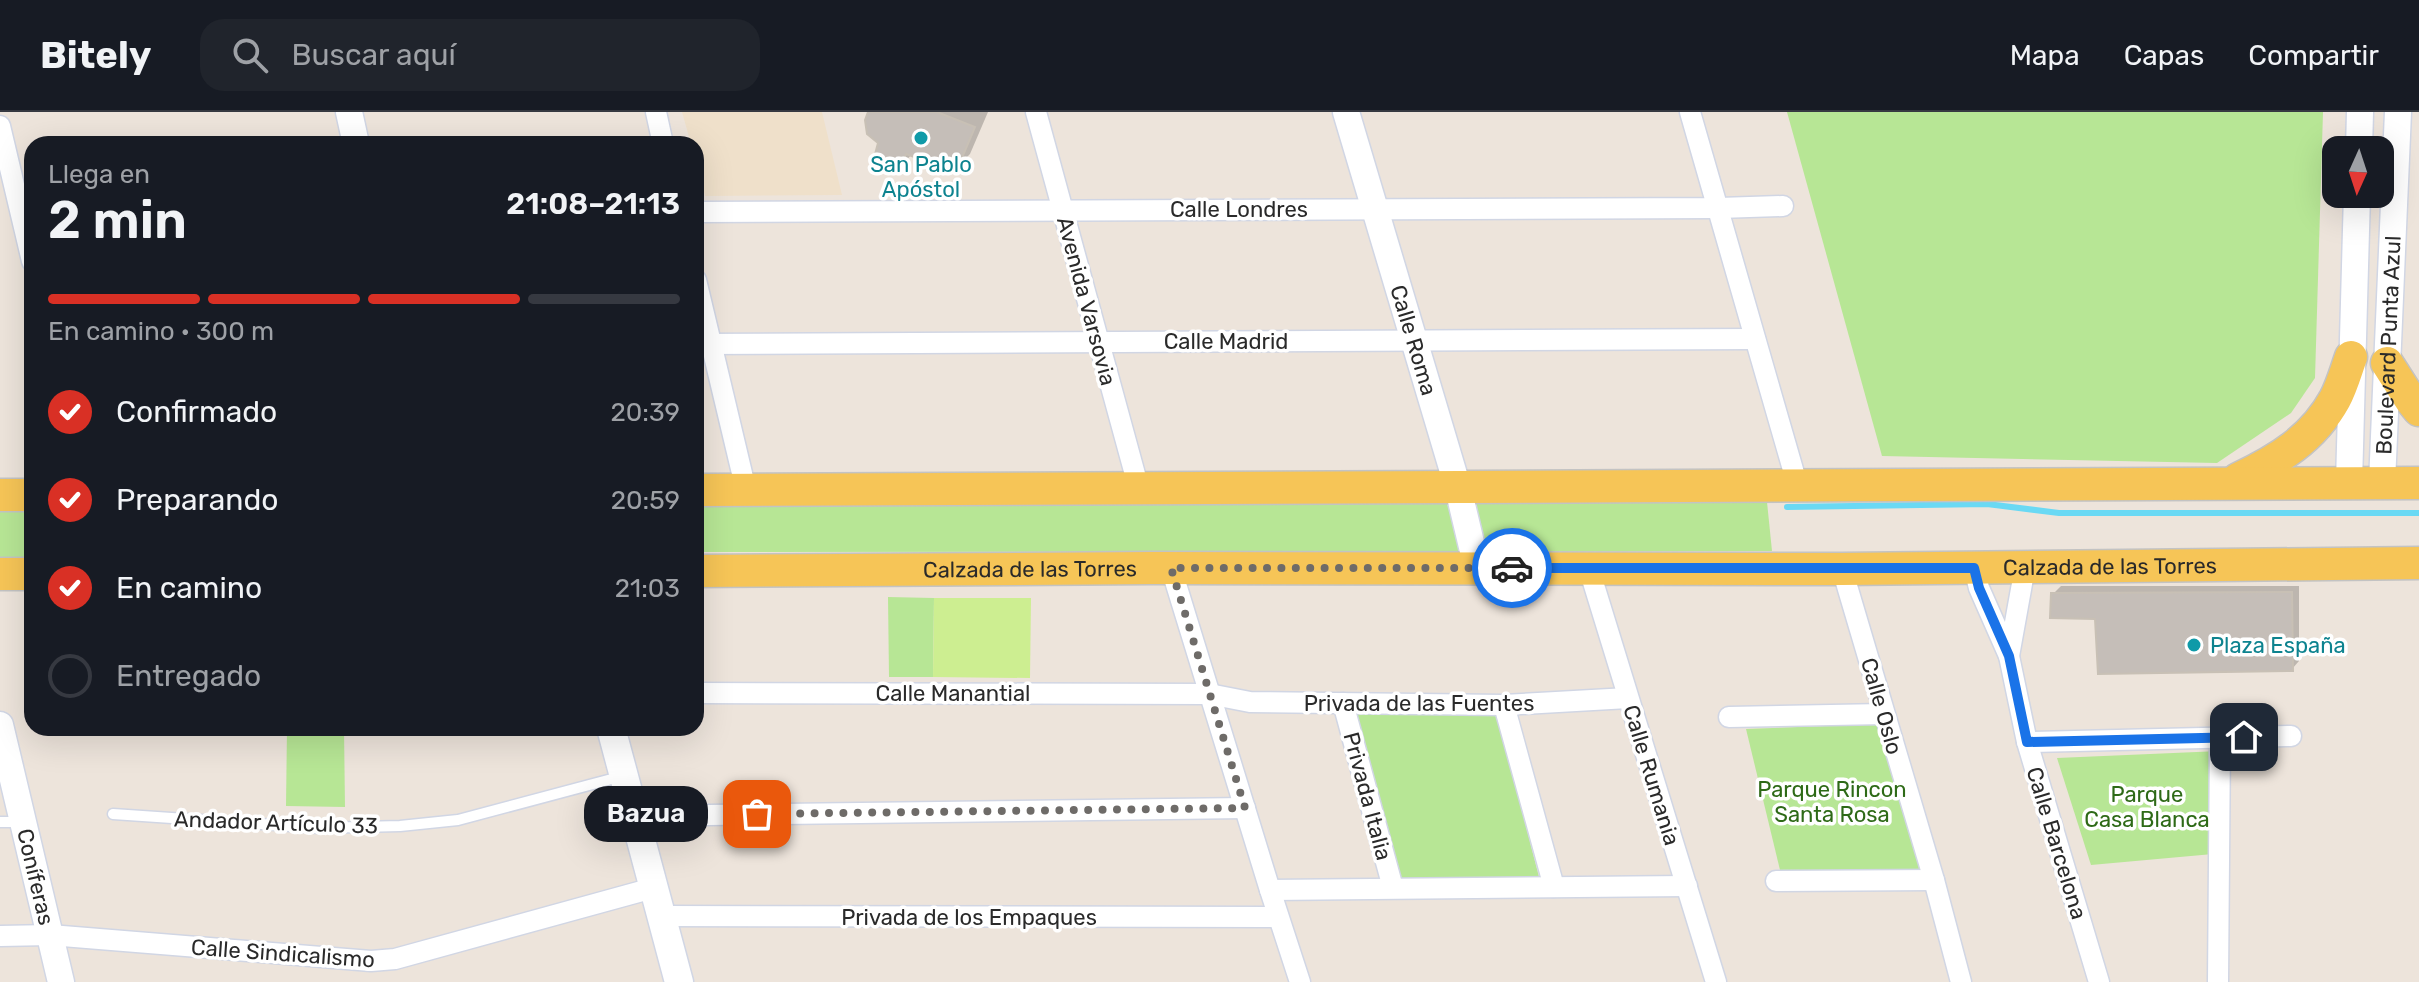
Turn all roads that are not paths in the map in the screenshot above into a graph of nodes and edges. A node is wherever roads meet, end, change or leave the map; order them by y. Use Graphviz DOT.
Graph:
graph roads {
  1 [pos="349,112"];
  2 [pos="656,112"];
  3 [pos="1036,112"];
  4 [pos="1346,112"];
  5 [pos="1690,112"];
  6 [pos="2360,112"];
  7 [pos="2398,112"];
  8 [pos="0,126"];
  9 [pos="354,136"];
  10 [pos="661,136"];
  11 [pos="2359,136"];
  12 [pos="1783,206"];
  13 [pos="1374,208"];
  14 [pos="1719,208"];
  15 [pos="2356,208"];
  16 [pos="24,209"];
  17 [pos="1062,210"];
  18 [pos="704,212"];
  19 [pos="1755,339"];
  20 [pos="1099,341"];
  21 [pos="1414,342"];
  22 [pos="704,344"];
  23 [pos="2351,357"];
  24 [pos="2387,363"];
  25 [pos="2419,410"];
  26 [pos="2229,483"];
  27 [pos="2349,483"];
  28 [pos="2382,483"];
  29 [pos="2419,483"];
  30 [pos="1798,487"];
  31 [pos="1458,488"];
  32 [pos="1139,489"];
  33 [pos="704,490"];
  34 [pos="746,490"];
  35 [pos="0,495"];
  36 [pos="24,495"];
  37 [pos="2419,563"];
  38 [pos="2025,567"];
  39 [pos="1171,568"];
  40 [pos="1477,568"];
  41 [pos="1974,568"];
  42 [pos="1589,569"];
  43 [pos="1842,569"];
  44 [pos="704,571"];
  45 [pos="0,574"];
  46 [pos="24,574"];
  47 [pos="2009,656"];
  48 [pos="704,693"];
  49 [pos="1209,694"];
  50 [pos="1628,698"];
  51 [pos="1343,703"];
  52 [pos="1504,705"];
  53 [pos="1884,714"];
  54 [pos="1729,717"];
  55 [pos="0,725"];
  56 [pos="613,736"];
  57 [pos="2291,736"];
  58 [pos="2220,738"];
  59 [pos="2027,742"];
  60 [pos="624,775"];
  61 [pos="1245,808"];
  62 [pos="113,814"];
  63 [pos="635,816"];
  64 [pos="12,822"];
  65 [pos="1934,880"];
  66 [pos="1776,881"];
  67 [pos="1687,886"];
  68 [pos="1554,887"];
  69 [pos="653,888"];
  70 [pos="1393,888"];
  71 [pos="1270,890"];
  72 [pos="661,916"];
  73 [pos="1278,917"];
  74 [pos="50,935"];
  75 [pos="0,936"];
  76 [pos="61,982"];
  77 [pos="679,982"];
  78 [pos="1300,982"];
  79 [pos="1716,982"];
  80 [pos="1961,982"];
  81 [pos="2099,982"];
  82 [pos="2218,982"];
  1 -- 9 [label="street"];
  2 -- 10 [label="street"];
  3 -- 17 [label="street, Avenida Varsovia"];
  4 -- 13 [label="street, Calle Roma"];
  5 -- 14 [label="street"];
  6 -- 11 [label="street"];
  7 -- 24 [label="street, Boulevard Punta Azul"];
  8 -- 16 [label="street"];
  12 -- 14 [label="street, Calle Londres"];
  13 -- 14 [label="street, Calle Londres"];
  13 -- 17 [label="street, Calle Londres"];
  13 -- 21 [label="street, Calle Roma"];
  14 -- 19 [label="street"];
  15 -- 23 [label="street, Boulevard Punta Azul"];
  17 -- 18 [label="street, Calle Londres"];
  17 -- 20 [label="street, Avenida Varsovia"];
  19 -- 21 [label="street, Calle Madrid"];
  19 -- 30 [label="street"];
  20 -- 21 [label="street, Calle Madrid"];
  20 -- 22 [label="street, Calle Madrid"];
  20 -- 32 [label="street, Avenida Varsovia"];
  21 -- 31 [label="street, Calle Roma"];
  22 -- 34 [label="street"];
  23 -- 26 [label="main road"];
  23 -- 27 [label="street, Boulevard Punta Azul"];
  24 -- 25 [label="main road"];
  24 -- 28 [label="street, Boulevard Punta Azul"];
  26 -- 27 [label="main road"];
  26 -- 30 [label="main road"];
  27 -- 28 [label="main road"];
  28 -- 29 [label="main road"];
  30 -- 31 [label="main road"];
  31 -- 32 [label="main road"];
  31 -- 40 [label="street, Calle Roma"];
  32 -- 34 [label="main road"];
  33 -- 34 [label="main road"];
  35 -- 36 [label="main road"];
  37 -- 38 [label="main road, Calzada de las Torres"];
  38 -- 41 [label="main road, Calzada de las Torres"];
  38 -- 47 [label="street, Calle Barcelona"];
  39 -- 40 [label="main road, Calzada de las Torres"];
  39 -- 44 [label="main road, Calzada de las Torres"];
  39 -- 49 [label="street"];
  40 -- 42 [label="main road, Calzada de las Torres"];
  41 -- 43 [label="main road, Calzada de las Torres"];
  41 -- 47 [label="street, Calle Barcelona"];
  42 -- 43 [label="main road, Calzada de las Torres"];
  42 -- 50 [label="street, Calle Rumania"];
  43 -- 53 [label="street, Calle Oslo"];
  45 -- 46 [label="main road"];
  47 -- 59 [label="street, Calle Barcelona"];
  48 -- 49 [label="street, Calle Manantial"];
  49 -- 51 [label="street, Privada de las Fuentes"];
  49 -- 61 [label="street"];
  50 -- 52 [label="street, Privada de las Fuentes"];
  50 -- 67 [label="street, Calle Rumania"];
  51 -- 52 [label="street, Privada de las Fuentes"];
  51 -- 70 [label="street, Privada Italia"];
  52 -- 68 [label="street"];
  53 -- 54 [label="street"];
  53 -- 65 [label="street, Calle Oslo"];
  55 -- 64 [label="street, Coníferas"];
  56 -- 60 [label="main road"];
  57 -- 58 [label="street"];
  58 -- 59 [label="street"];
  58 -- 82 [label="street"];
  59 -- 81 [label="street, Calle Barcelona"];
  60 -- 62 [label="lane, Andador Artículo 33"];
  60 -- 63 [label="main road"];
  61 -- 63 [label="street"];
  61 -- 71 [label="street"];
  63 -- 69 [label="main road"];
  64 -- 74 [label="street, Coníferas"];
  65 -- 66 [label="street"];
  65 -- 80 [label="street, Calle Oslo"];
  67 -- 68 [label="street"];
  67 -- 79 [label="street, Calle Rumania"];
  68 -- 70 [label="street"];
  69 -- 72 [label="main road"];
  69 -- 74 [label="street, Calle Sindicalismo"];
  70 -- 71 [label="street"];
  71 -- 73 [label="street"];
  72 -- 73 [label="street, Privada de los Empaques"];
  72 -- 77 [label="main road"];
  73 -- 78 [label="street"];
  74 -- 75 [label="street, Calle Sindicalismo"];
  74 -- 76 [label="street, Coníferas"];
}
